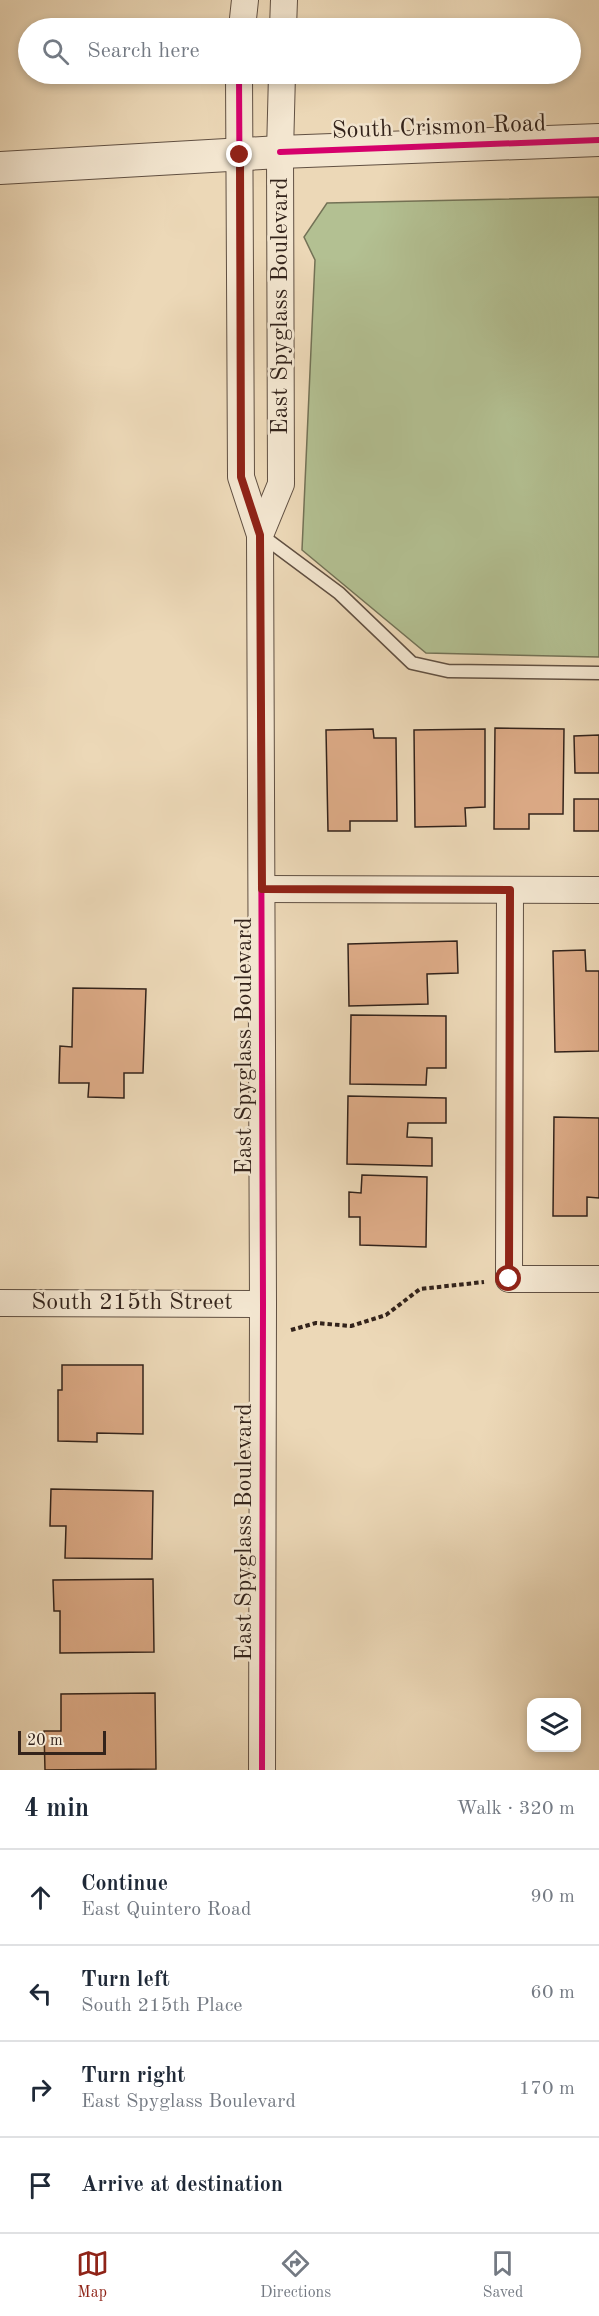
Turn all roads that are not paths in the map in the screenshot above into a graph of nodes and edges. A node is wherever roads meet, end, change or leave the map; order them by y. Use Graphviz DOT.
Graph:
graph roads {
  1 [pos="245,0"];
  2 [pos="284,0"];
  3 [pos="243,18"];
  4 [pos="283,18"];
  5 [pos="239,84"];
  6 [pos="282,84"];
  7 [pos="599,140"];
  8 [pos="280,152"];
  9 [pos="240,155"];
  10 [pos="0,168"];
  11 [pos="260,535"];
  12 [pos="599,673"];
  13 [pos="262,889"];
  14 [pos="510,890"];
  15 [pos="599,890"];
  16 [pos="599,1279"];
  17 [pos="0,1303"];
  18 [pos="263,1304"];
  19 [pos="262,1770"];
  1 -- 3 [label="street"];
  2 -- 4 [label="street"];
  5 -- 9 [label="street, East Spyglass Boulevard"];
  6 -- 8 [label="street, East Spyglass Boulevard"];
  7 -- 8 [label="street, South Crismon Road"];
  8 -- 9 [label="street, South Crismon Road"];
  8 -- 11 [label="street, East Spyglass Boulevard"];
  9 -- 10 [label="street, South Crismon Road"];
  9 -- 11 [label="street, East Spyglass Boulevard"];
  11 -- 12 [label="lane"];
  11 -- 13 [label="street, East Spyglass Boulevard"];
  13 -- 14 [label="street"];
  13 -- 18 [label="street, East Spyglass Boulevard"];
  14 -- 15 [label="street"];
  14 -- 16 [label="street"];
  17 -- 18 [label="street, South 215th Street"];
  18 -- 19 [label="street, East Spyglass Boulevard"];
}
